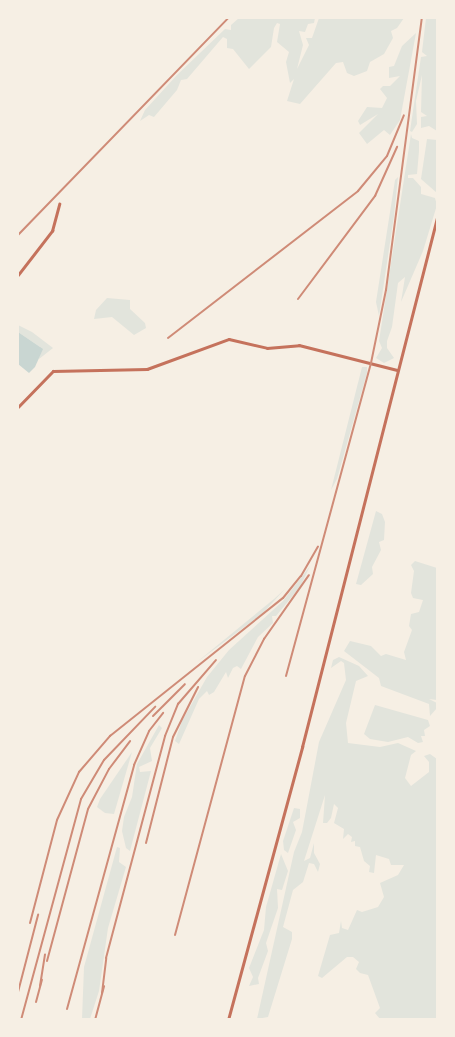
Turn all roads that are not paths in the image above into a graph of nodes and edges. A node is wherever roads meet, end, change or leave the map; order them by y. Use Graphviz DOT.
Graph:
graph roads {
  1 [pos="58,204"];
  2 [pos="438,214"];
  3 [pos="18,275"];
  4 [pos="397,370"];
  5 [pos="18,406"];
  6 [pos="228,1020"];
  1 -- 3 [label="street"];
  2 -- 4 [label="street"];
  4 -- 5 [label="street"];
  4 -- 6 [label="street"];
}
